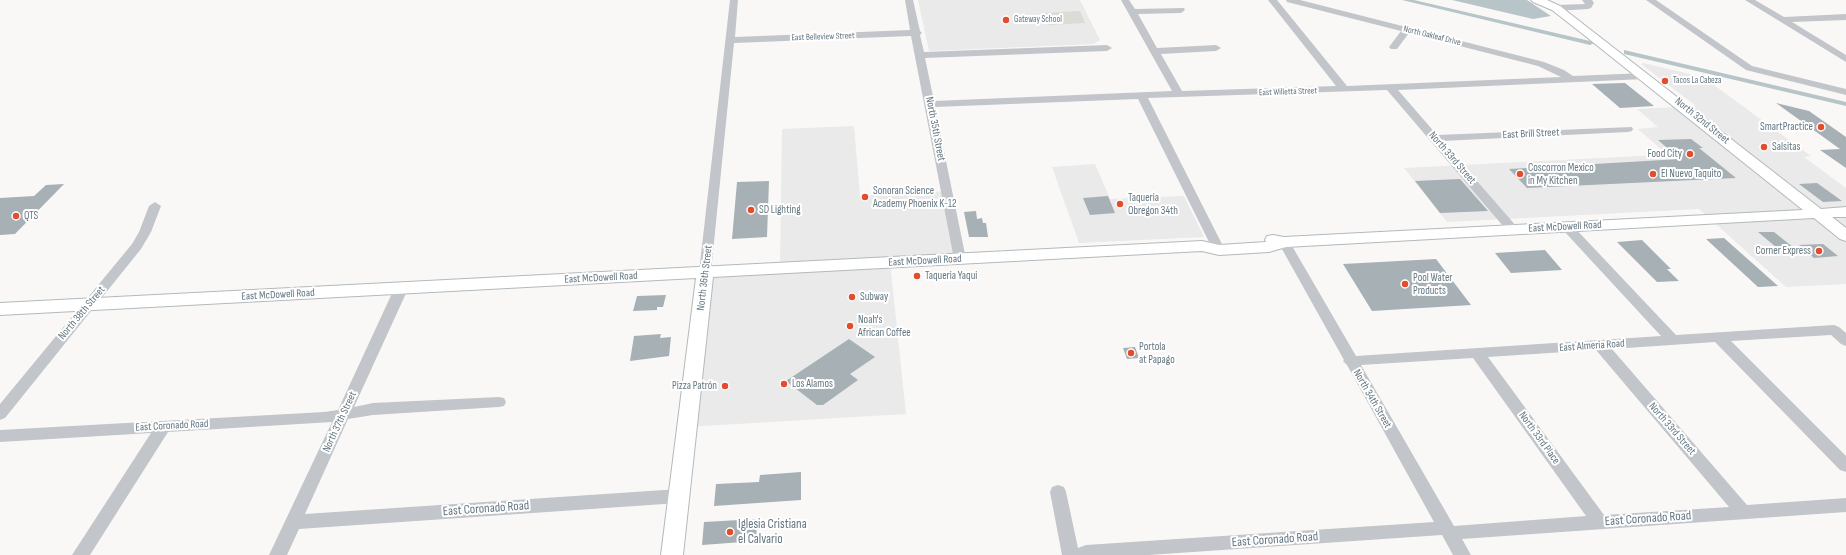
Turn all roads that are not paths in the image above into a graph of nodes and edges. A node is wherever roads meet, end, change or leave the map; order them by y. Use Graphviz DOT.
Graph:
graph roads {
  1 [pos="734,0"];
  2 [pos="909,0"];
  3 [pos="1125,0"];
  4 [pos="1272,0"];
  5 [pos="1290,0"];
  6 [pos="1537,0"];
  7 [pos="1586,0"];
  8 [pos="1650,0"];
  9 [pos="1749,0"];
  10 [pos="1554,4"];
  11 [pos="1181,10"];
  12 [pos="1132,12"];
  13 [pos="1846,17"];
  14 [pos="1782,20"];
  15 [pos="1406,30"];
  16 [pos="917,33"];
  17 [pos="730,40"];
  18 [pos="1394,47"];
  19 [pos="1107,48"];
  20 [pos="1216,48"];
  21 [pos="1154,51"];
  22 [pos="921,55"];
  23 [pos="1846,60"];
  24 [pos="1645,76"];
  25 [pos="1570,79"];
  26 [pos="1390,87"];
  27 [pos="1344,89"];
  28 [pos="1846,92"];
  29 [pos="1179,94"];
  30 [pos="1142,96"];
  31 [pos="930,104"];
  32 [pos="1628,129"];
  33 [pos="1434,138"];
  34 [pos="155,206"];
  35 [pos="1846,212"];
  36 [pos="1816,213"];
  37 [pos="1567,227"];
  38 [pos="1514,230"];
  39 [pos="1846,236"];
  40 [pos="1284,242"];
  41 [pos="1212,246"];
  42 [pos="960,259"];
  43 [pos="705,272"];
  44 [pos="401,289"];
  45 [pos="90,304"];
  46 [pos="0,309"];
  47 [pos="1719,338"];
  48 [pos="1673,340"];
  49 [pos="1846,341"];
  50 [pos="1600,345"];
  51 [pos="1477,353"];
  52 [pos="1350,361"];
  53 [pos="499,402"];
  54 [pos="0,414"];
  55 [pos="343,414"];
  56 [pos="164,426"];
  57 [pos="0,436"];
  58 [pos="1846,466"];
  59 [pos="1058,492"];
  60 [pos="679,496"];
  61 [pos="1846,506"];
  62 [pos="1744,513"];
  63 [pos="293,522"];
  64 [pos="1600,523"];
  65 [pos="1448,531"];
  66 [pos="81,555"];
  67 [pos="278,555"];
  68 [pos="672,555"];
  69 [pos="1072,555"];
  70 [pos="1079,555"];
  71 [pos="1462,555"];
  1 -- 17 [label="street, North 36th Street"];
  2 -- 16 [label="street, North 35th Street"];
  3 -- 12 [label="street"];
  4 -- 27 [label="street"];
  5 -- 15 [label="street, North Oakleaf Drive"];
  6 -- 10 [label="main road, North 32nd Street"];
  7 -- 10 [label="street"];
  8 -- 28 [label="street"];
  9 -- 14 [label="street"];
  10 -- 24 [label="main road, North 32nd Street"];
  11 -- 12 [label="street"];
  12 -- 21 [label="street"];
  13 -- 14 [label="street"];
  14 -- 23 [label="street"];
  15 -- 18 [label="street"];
  15 -- 25 [label="street, North Oakleaf Drive"];
  16 -- 17 [label="street, East Belleview Street"];
  16 -- 22 [label="street, North 35th Street"];
  17 -- 43 [label="street, North 36th Street"];
  19 -- 22 [label="street"];
  20 -- 21 [label="street"];
  21 -- 29 [label="street"];
  22 -- 31 [label="street, North 35th Street"];
  24 -- 25 [label="street, East Willetta Street"];
  24 -- 36 [label="main road, North 32nd Street"];
  25 -- 26 [label="street, East Willetta Street"];
  26 -- 27 [label="street, East Willetta Street"];
  26 -- 33 [label="street, North 33rd Street"];
  27 -- 29 [label="street, East Willetta Street"];
  29 -- 30 [label="street, East Willetta Street"];
  30 -- 31 [label="street, East Willetta Street"];
  30 -- 41 [label="street"];
  31 -- 42 [label="street, North 35th Street"];
  32 -- 33 [label="street, East Brill Street"];
  33 -- 38 [label="street, North 33rd Street"];
  34 -- 45 [label="street, North 38th Street"];
  35 -- 36 [label="main road, East McDowell Road"];
  36 -- 37 [label="main road, East McDowell Road"];
  36 -- 39 [label="main road, North 32nd Street"];
  37 -- 38 [label="main road, East McDowell Road"];
  37 -- 48 [label="street"];
  38 -- 40 [label="main road, East McDowell Road"];
  40 -- 41 [label="main road, East McDowell Road"];
  40 -- 52 [label="street, North 34th Street"];
  41 -- 42 [label="main road, East McDowell Road"];
  42 -- 43 [label="main road, East McDowell Road"];
  43 -- 44 [label="main road, East McDowell Road"];
  43 -- 60 [label="main road, North 36th Street"];
  44 -- 45 [label="main road, East McDowell Road"];
  44 -- 55 [label="street, North 37th Street"];
  45 -- 46 [label="main road, East McDowell Road"];
  45 -- 54 [label="street, North 38th Street"];
  47 -- 48 [label="street, East Almeria Road"];
  47 -- 49 [label="street, East Almeria Road"];
  47 -- 58 [label="street"];
  48 -- 50 [label="street, East Almeria Road"];
  50 -- 51 [label="street, East Almeria Road"];
  50 -- 62 [label="street, North 33rd Street"];
  51 -- 52 [label="street, East Almeria Road"];
  51 -- 64 [label="street, North 33rd Place"];
  52 -- 65 [label="street, North 34th Street"];
  53 -- 55 [label="street"];
  55 -- 56 [label="street, East Coronado Road"];
  55 -- 63 [label="street, North 37th Street"];
  56 -- 57 [label="street, East Coronado Road"];
  56 -- 66 [label="street"];
  59 -- 69 [label="street"];
  60 -- 63 [label="street, East Coronado Road"];
  60 -- 68 [label="main road, North 36th Street"];
  61 -- 62 [label="street, East Coronado Road"];
  62 -- 64 [label="street, East Coronado Road"];
  63 -- 67 [label="street, North 37th Street"];
  64 -- 65 [label="street, East Coronado Road"];
  65 -- 70 [label="street, East Coronado Road"];
  65 -- 71 [label="street, North 34th Street"];
}
